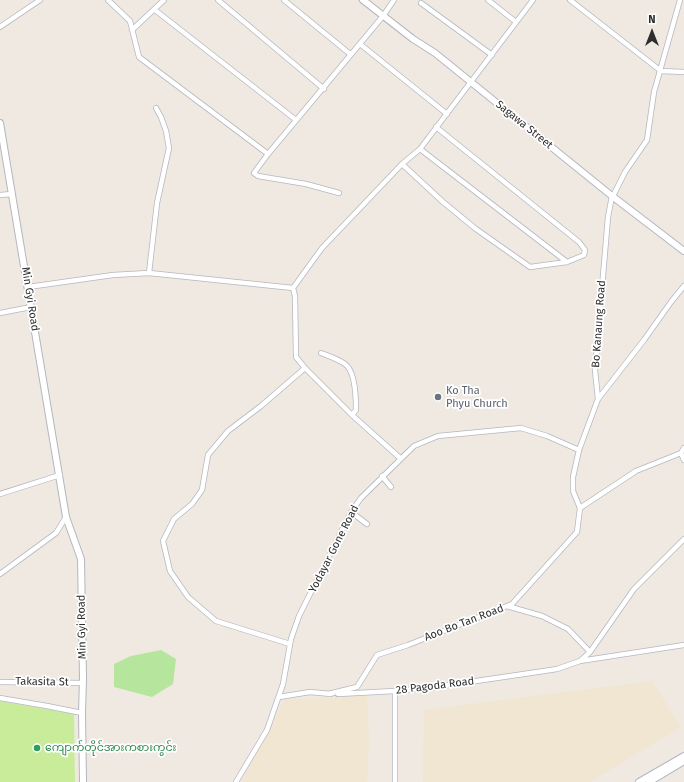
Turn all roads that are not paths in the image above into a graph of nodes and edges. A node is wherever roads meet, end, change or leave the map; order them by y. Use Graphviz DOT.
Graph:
graph roads {
  1 [pos="40,0"];
  2 [pos="108,0"];
  3 [pos="164,0"];
  4 [pos="218,0"];
  5 [pos="284,0"];
  6 [pos="363,0"];
  7 [pos="394,0"];
  8 [pos="488,0"];
  9 [pos="533,0"];
  10 [pos="570,0"];
  11 [pos="680,0"];
  12 [pos="421,3"];
  13 [pos="155,10"];
  14 [pos="383,16"];
  15 [pos="516,22"];
  16 [pos="0,27"];
  17 [pos="132,30"];
  18 [pos="360,44"];
  19 [pos="350,54"];
  20 [pos="492,55"];
  21 [pos="661,71"];
  22 [pos="684,72"];
  23 [pos="471,83"];
  24 [pos="324,89"];
  25 [pos="156,108"];
  26 [pos="447,114"];
  27 [pos="296,120"];
  28 [pos="0,123"];
  29 [pos="436,127"];
  30 [pos="420,149"];
  31 [pos="3,154"];
  32 [pos="268,154"];
  33 [pos="402,164"];
  34 [pos="338,193"];
  35 [pos="12,194"];
  36 [pos="0,196"];
  37 [pos="612,196"];
  38 [pos="684,251"];
  39 [pos="567,262"];
  40 [pos="149,273"];
  41 [pos="684,286"];
  42 [pos="28,287"];
  43 [pos="293,288"];
  44 [pos="31,307"];
  45 [pos="0,313"];
  46 [pos="321,353"];
  47 [pos="305,368"];
  48 [pos="598,398"];
  49 [pos="352,415"];
  50 [pos="684,448"];
  51 [pos="579,450"];
  52 [pos="680,453"];
  53 [pos="400,458"];
  54 [pos="684,460"];
  55 [pos="60,475"];
  56 [pos="382,476"];
  57 [pos="391,487"];
  58 [pos="0,494"];
  59 [pos="580,508"];
  60 [pos="351,512"];
  61 [pos="66,517"];
  62 [pos="367,524"];
  63 [pos="684,539"];
  64 [pos="0,574"];
  65 [pos="507,606"];
  66 [pos="290,644"];
  67 [pos="684,645"];
  68 [pos="590,652"];
  69 [pos="580,661"];
  70 [pos="0,682"];
  71 [pos="83,682"];
  72 [pos="395,691"];
  73 [pos="328,694"];
  74 [pos="279,697"];
  75 [pos="0,698"];
  76 [pos="82,714"];
  77 [pos="684,756"];
  78 [pos="684,761"];
  79 [pos="83,782"];
  80 [pos="236,782"];
  81 [pos="395,782"];
  82 [pos="639,782"];
  83 [pos="649,782"];
  1 -- 16 [label="street"];
  2 -- 17 [label="street"];
  3 -- 13 [label="street"];
  4 -- 24 [label="street"];
  5 -- 19 [label="street"];
  6 -- 14 [label="main road, Sagawa Street"];
  7 -- 14 [label="street"];
  8 -- 15 [label="street"];
  9 -- 15 [label="street"];
  10 -- 21 [label="street"];
  11 -- 21 [label="street, Bo Kanaung Road"];
  12 -- 20 [label="street"];
  13 -- 17 [label="street"];
  13 -- 27 [label="street"];
  14 -- 18 [label="street"];
  14 -- 23 [label="main road, Sagawa Street"];
  15 -- 20 [label="street"];
  17 -- 32 [label="street"];
  18 -- 19 [label="street"];
  18 -- 26 [label="street"];
  19 -- 24 [label="street"];
  20 -- 23 [label="street"];
  21 -- 22 [label="street"];
  21 -- 37 [label="street, Bo Kanaung Road"];
  23 -- 26 [label="street"];
  23 -- 37 [label="main road, Sagawa Street"];
  24 -- 27 [label="street"];
  25 -- 40 [label="street"];
  26 -- 29 [label="street"];
  27 -- 32 [label="street"];
  28 -- 31 [label="main road, Min Gyi Road"];
  29 -- 30 [label="street"];
  29 -- 39 [label="street"];
  30 -- 33 [label="street"];
  30 -- 39 [label="street"];
  31 -- 35 [label="main road, Min Gyi Road"];
  32 -- 34 [label="street"];
  33 -- 39 [label="street"];
  33 -- 43 [label="street"];
  35 -- 36 [label="street"];
  35 -- 42 [label="main road, Min Gyi Road"];
  37 -- 38 [label="main road, Sagawa Street"];
  37 -- 48 [label="street, Bo Kanaung Road"];
  40 -- 42 [label="street"];
  40 -- 43 [label="street"];
  41 -- 48 [label="street"];
  42 -- 44 [label="main road, Min Gyi Road"];
  43 -- 47 [label="street"];
  44 -- 45 [label="street"];
  44 -- 55 [label="main road, Min Gyi Road"];
  46 -- 49 [label="street"];
  47 -- 49 [label="street"];
  47 -- 66 [label="street"];
  48 -- 51 [label="street, Bo Kanaung Road"];
  49 -- 53 [label="street"];
  50 -- 52 [label="street"];
  51 -- 53 [label="street, Yodayar Gone Road"];
  51 -- 59 [label="street, Aoo Bo Tan Road"];
  52 -- 54 [label="street"];
  52 -- 59 [label="street"];
  53 -- 56 [label="street, Yodayar Gone Road"];
  55 -- 58 [label="street"];
  55 -- 61 [label="main road, Min Gyi Road"];
  56 -- 57 [label="street"];
  56 -- 60 [label="street, Yodayar Gone Road"];
  59 -- 65 [label="street, Aoo Bo Tan Road"];
  60 -- 62 [label="street"];
  60 -- 66 [label="street, Yodayar Gone Road"];
  61 -- 64 [label="street"];
  61 -- 71 [label="main road, Min Gyi Road"];
  63 -- 68 [label="street"];
  65 -- 68 [label="street"];
  65 -- 73 [label="street, Aoo Bo Tan Road"];
  66 -- 74 [label="street, Yodayar Gone Road"];
  67 -- 69 [label="street, 28 Pagoda Road"];
  68 -- 69 [label="street"];
  69 -- 72 [label="street, 28 Pagoda Road"];
  70 -- 71 [label="street, Takasita St"];
  71 -- 76 [label="main road, Min Gyi Road"];
  72 -- 73 [label="street, 28 Pagoda Road"];
  72 -- 81 [label="street"];
  73 -- 74 [label="street, 28 Pagoda Road"];
  74 -- 80 [label="street"];
  75 -- 76 [label="street"];
  76 -- 79 [label="main road, Min Gyi Road"];
  77 -- 82 [label="main road"];
  78 -- 83 [label="main road"];
}
